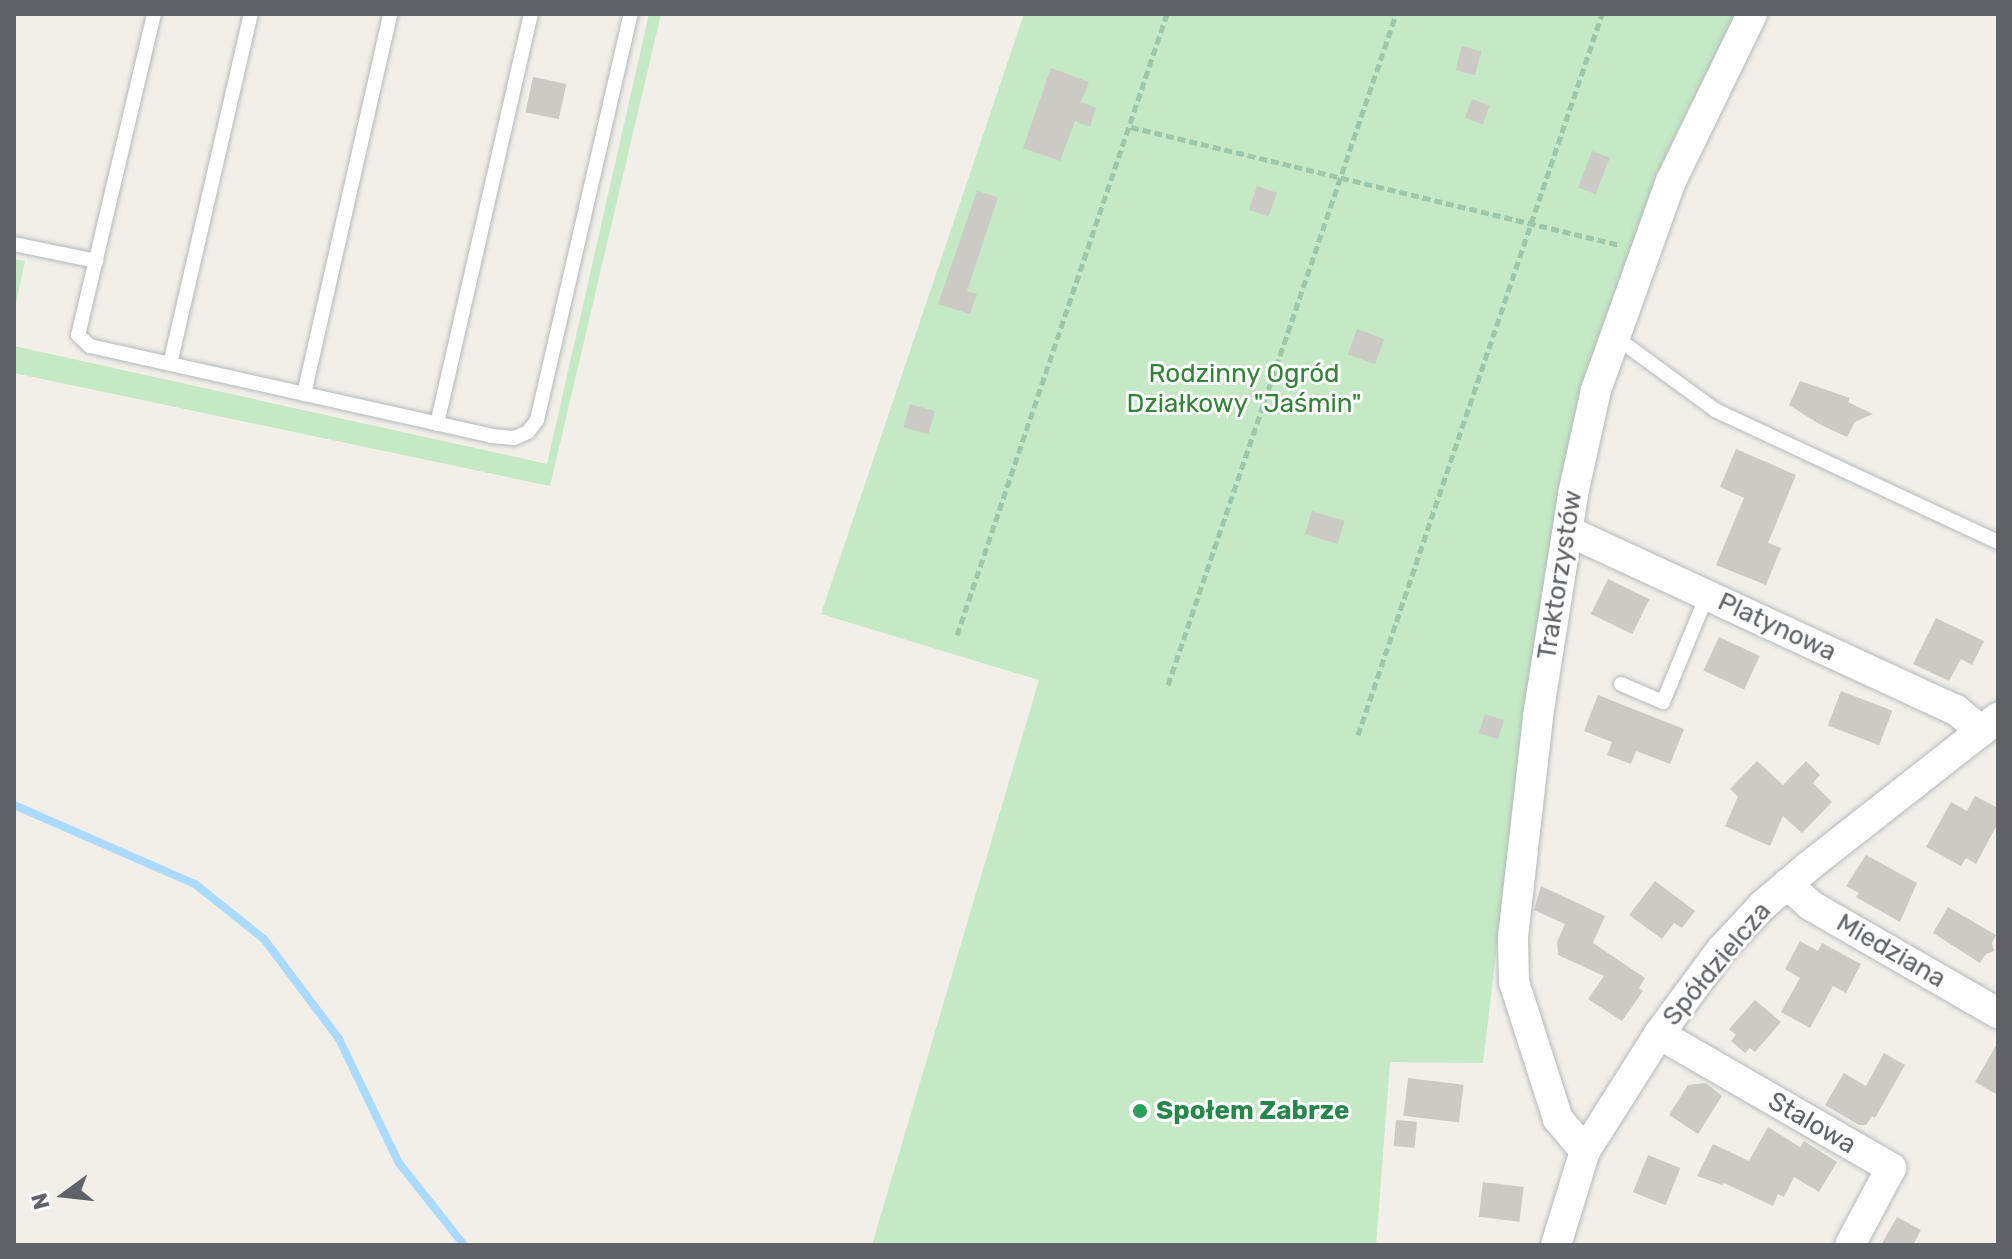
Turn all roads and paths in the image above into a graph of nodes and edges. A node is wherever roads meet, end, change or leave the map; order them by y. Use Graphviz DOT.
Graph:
graph roads {
  1 [pos="154,14"];
  2 [pos="251,14"];
  3 [pos="390,14"];
  4 [pos="531,14"];
  5 [pos="631,14"];
  6 [pos="1167,14"];
  7 [pos="1396,14"];
  8 [pos="1602,14"];
  9 [pos="1752,14"];
  10 [pos="1131,127"];
  11 [pos="1340,177"];
  12 [pos="1532,223"];
  13 [pos="14,244"];
  14 [pos="1644,252"];
  15 [pos="96,261"];
  16 [pos="1614,336"];
  17 [pos="170,364"];
  18 [pos="304,394"];
  19 [pos="437,424"];
  20 [pos="1568,531"];
  21 [pos="1998,542"];
  22 [pos="1707,595"];
  23 [pos="957,635"];
  24 [pos="1621,684"];
  25 [pos="1168,685"];
  26 [pos="1990,725"];
  27 [pos="1358,735"];
  28 [pos="1787,884"];
  29 [pos="1998,1013"];
  30 [pos="1659,1034"];
  31 [pos="1585,1151"];
  32 [pos="1556,1245"];
  33 [pos="1850,1245"];
  1 -- 15 [label="lane"];
  2 -- 17 [label="lane"];
  3 -- 18 [label="lane"];
  4 -- 19 [label="lane"];
  5 -- 19 [label="lane"];
  6 -- 10 [label="path"];
  7 -- 11 [label="path"];
  8 -- 12 [label="path"];
  9 -- 14 [label="street, Traktorzystów"];
  10 -- 11 [label="path"];
  10 -- 23 [label="path"];
  11 -- 12 [label="path"];
  11 -- 25 [label="path"];
  12 -- 14 [label="path"];
  12 -- 27 [label="path"];
  13 -- 15 [label="lane"];
  14 -- 16 [label="street, Traktorzystów"];
  15 -- 17 [label="lane"];
  16 -- 20 [label="street, Traktorzystów"];
  16 -- 21 [label="lane"];
  17 -- 18 [label="lane"];
  18 -- 19 [label="lane"];
  20 -- 22 [label="street, Platynowa"];
  20 -- 31 [label="street, Traktorzystów"];
  22 -- 24 [label="lane"];
  22 -- 26 [label="street, Platynowa"];
  26 -- 28 [label="street, Spółdzielcza"];
  28 -- 29 [label="street, Miedziana"];
  28 -- 30 [label="street, Spółdzielcza"];
  30 -- 31 [label="street, Spółdzielcza"];
  30 -- 33 [label="street, Stalowa"];
  31 -- 32 [label="street, Spółdzielcza"];
}
